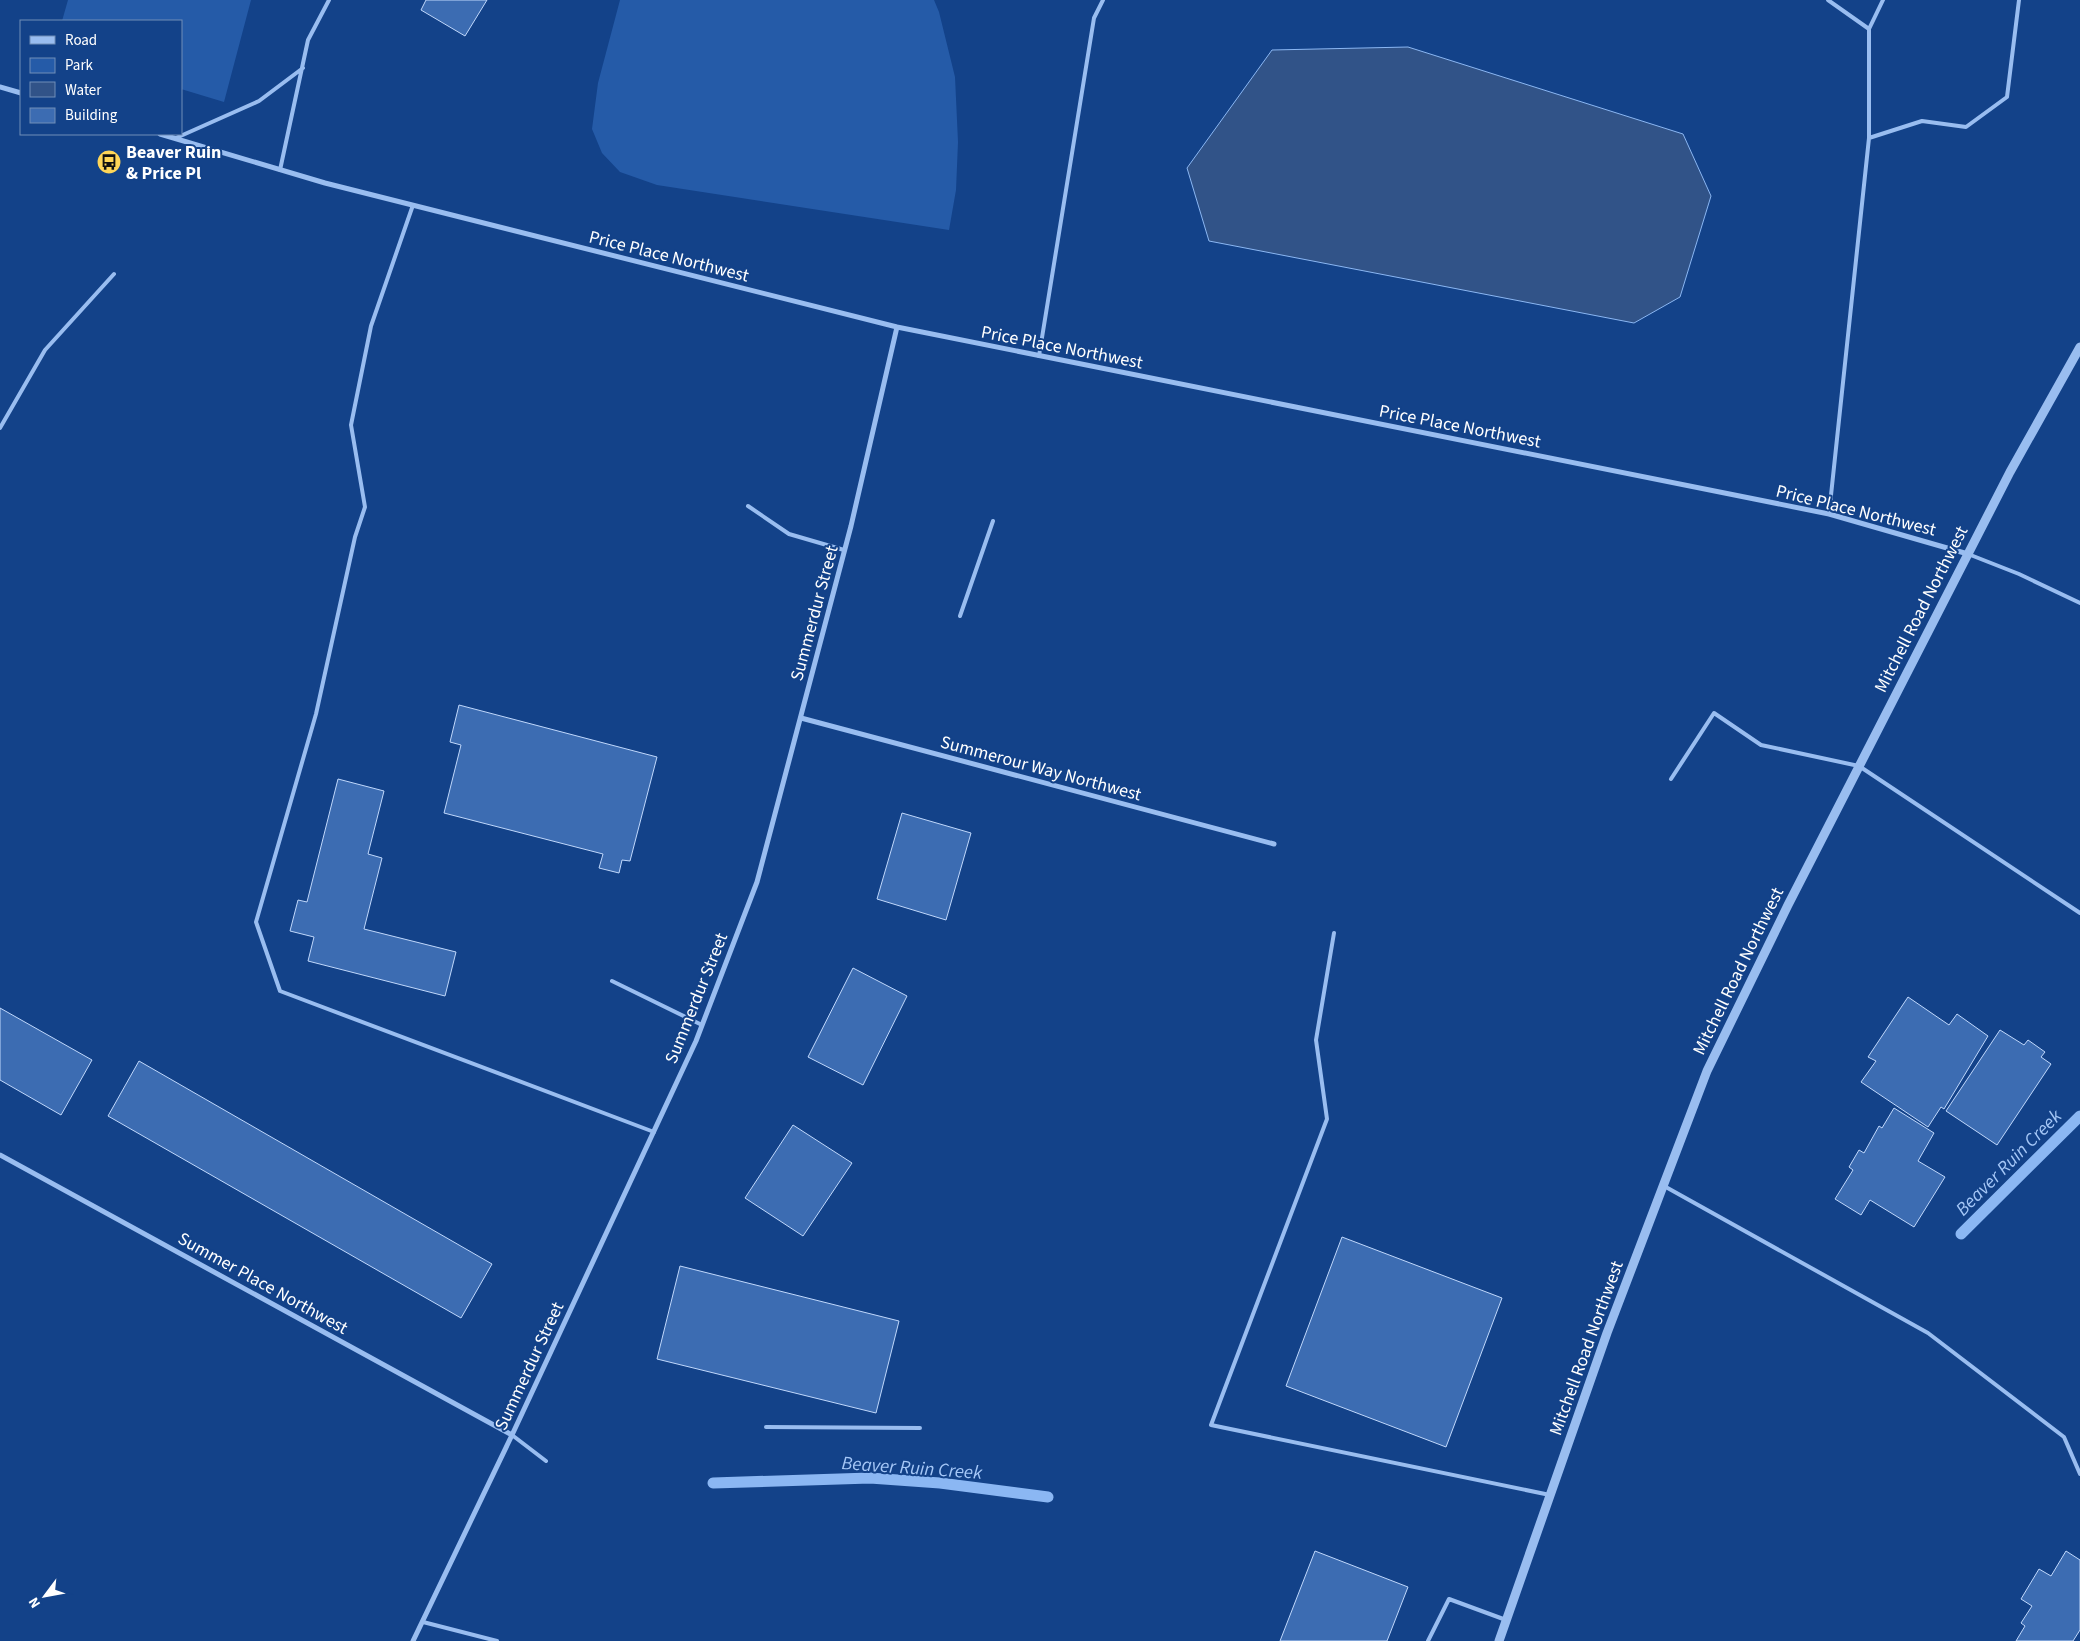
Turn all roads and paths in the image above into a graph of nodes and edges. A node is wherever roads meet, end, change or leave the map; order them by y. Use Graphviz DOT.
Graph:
graph roads {
  1 [pos="330,0"];
  2 [pos="1103,0"];
  3 [pos="1828,0"];
  4 [pos="1883,0"];
  5 [pos="2019,0"];
  6 [pos="1869,29"];
  7 [pos="303,68"];
  8 [pos="0,86"];
  9 [pos="20,93"];
  10 [pos="164,135"];
  11 [pos="176,138"];
  12 [pos="1869,138"];
  13 [pos="280,170"];
  14 [pos="413,205"];
  15 [pos="114,274"];
  16 [pos="897,327"];
  17 [pos="2080,347"];
  18 [pos="1039,356"];
  19 [pos="0,428"];
  20 [pos="748,506"];
  21 [pos="1829,514"];
  22 [pos="993,521"];
  23 [pos="844,550"];
  24 [pos="1968,554"];
  25 [pos="2080,603"];
  26 [pos="960,616"];
  27 [pos="801,718"];
  28 [pos="1860,766"];
  29 [pos="1671,779"];
  30 [pos="1274,844"];
  31 [pos="2080,912"];
  32 [pos="1334,933"];
  33 [pos="612,981"];
  34 [pos="702,1025"];
  35 [pos="654,1132"];
  36 [pos="0,1155"];
  37 [pos="1664,1186"];
  38 [pos="766,1427"];
  39 [pos="920,1428"];
  40 [pos="512,1435"];
  41 [pos="546,1461"];
  42 [pos="2080,1474"];
  43 [pos="1550,1495"];
  44 [pos="1506,1620"];
  45 [pos="422,1622"];
  46 [pos="413,1641"];
  47 [pos="497,1641"];
  48 [pos="1428,1641"];
  49 [pos="1499,1641"];
  1 -- 7 [label="lane"];
  2 -- 18 [label="lane"];
  3 -- 6 [label="lane"];
  4 -- 6 [label="lane"];
  5 -- 12 [label="lane"];
  6 -- 12 [label="lane"];
  7 -- 11 [label="lane"];
  7 -- 13 [label="lane"];
  8 -- 9 [label="street"];
  10 -- 11 [label="street, Price Place Northwest"];
  11 -- 13 [label="street, Price Place Northwest"];
  12 -- 21 [label="lane"];
  13 -- 14 [label="street, Price Place Northwest"];
  14 -- 16 [label="street, Price Place Northwest"];
  14 -- 35 [label="lane"];
  15 -- 19 [label="lane"];
  16 -- 18 [label="street, Price Place Northwest"];
  16 -- 23 [label="street, Summerdur Street"];
  17 -- 24 [label="street, Mitchell Road Northwest"];
  18 -- 21 [label="street, Price Place Northwest"];
  20 -- 23 [label="lane"];
  21 -- 24 [label="street, Price Place Northwest"];
  22 -- 26 [label="lane"];
  23 -- 27 [label="street, Summerdur Street"];
  24 -- 25 [label="lane"];
  24 -- 28 [label="street, Mitchell Road Northwest"];
  27 -- 30 [label="street, Summerour Way Northwest"];
  27 -- 34 [label="street, Summerdur Street"];
  28 -- 29 [label="lane"];
  28 -- 31 [label="lane"];
  28 -- 37 [label="street, Mitchell Road Northwest"];
  32 -- 43 [label="lane"];
  33 -- 34 [label="lane"];
  34 -- 35 [label="street, Summerdur Street"];
  35 -- 40 [label="street, Summerdur Street"];
  36 -- 40 [label="street, Summer Place Northwest"];
  37 -- 42 [label="lane"];
  37 -- 43 [label="street, Mitchell Road Northwest"];
  38 -- 39 [label="lane"];
  40 -- 41 [label="lane"];
  40 -- 45 [label="street, Summerdur Street"];
  43 -- 44 [label="street, Mitchell Road Northwest"];
  44 -- 48 [label="lane"];
  44 -- 49 [label="street, Mitchell Road Northwest"];
  45 -- 46 [label="street, Summerdur Street"];
  45 -- 47 [label="lane"];
}
